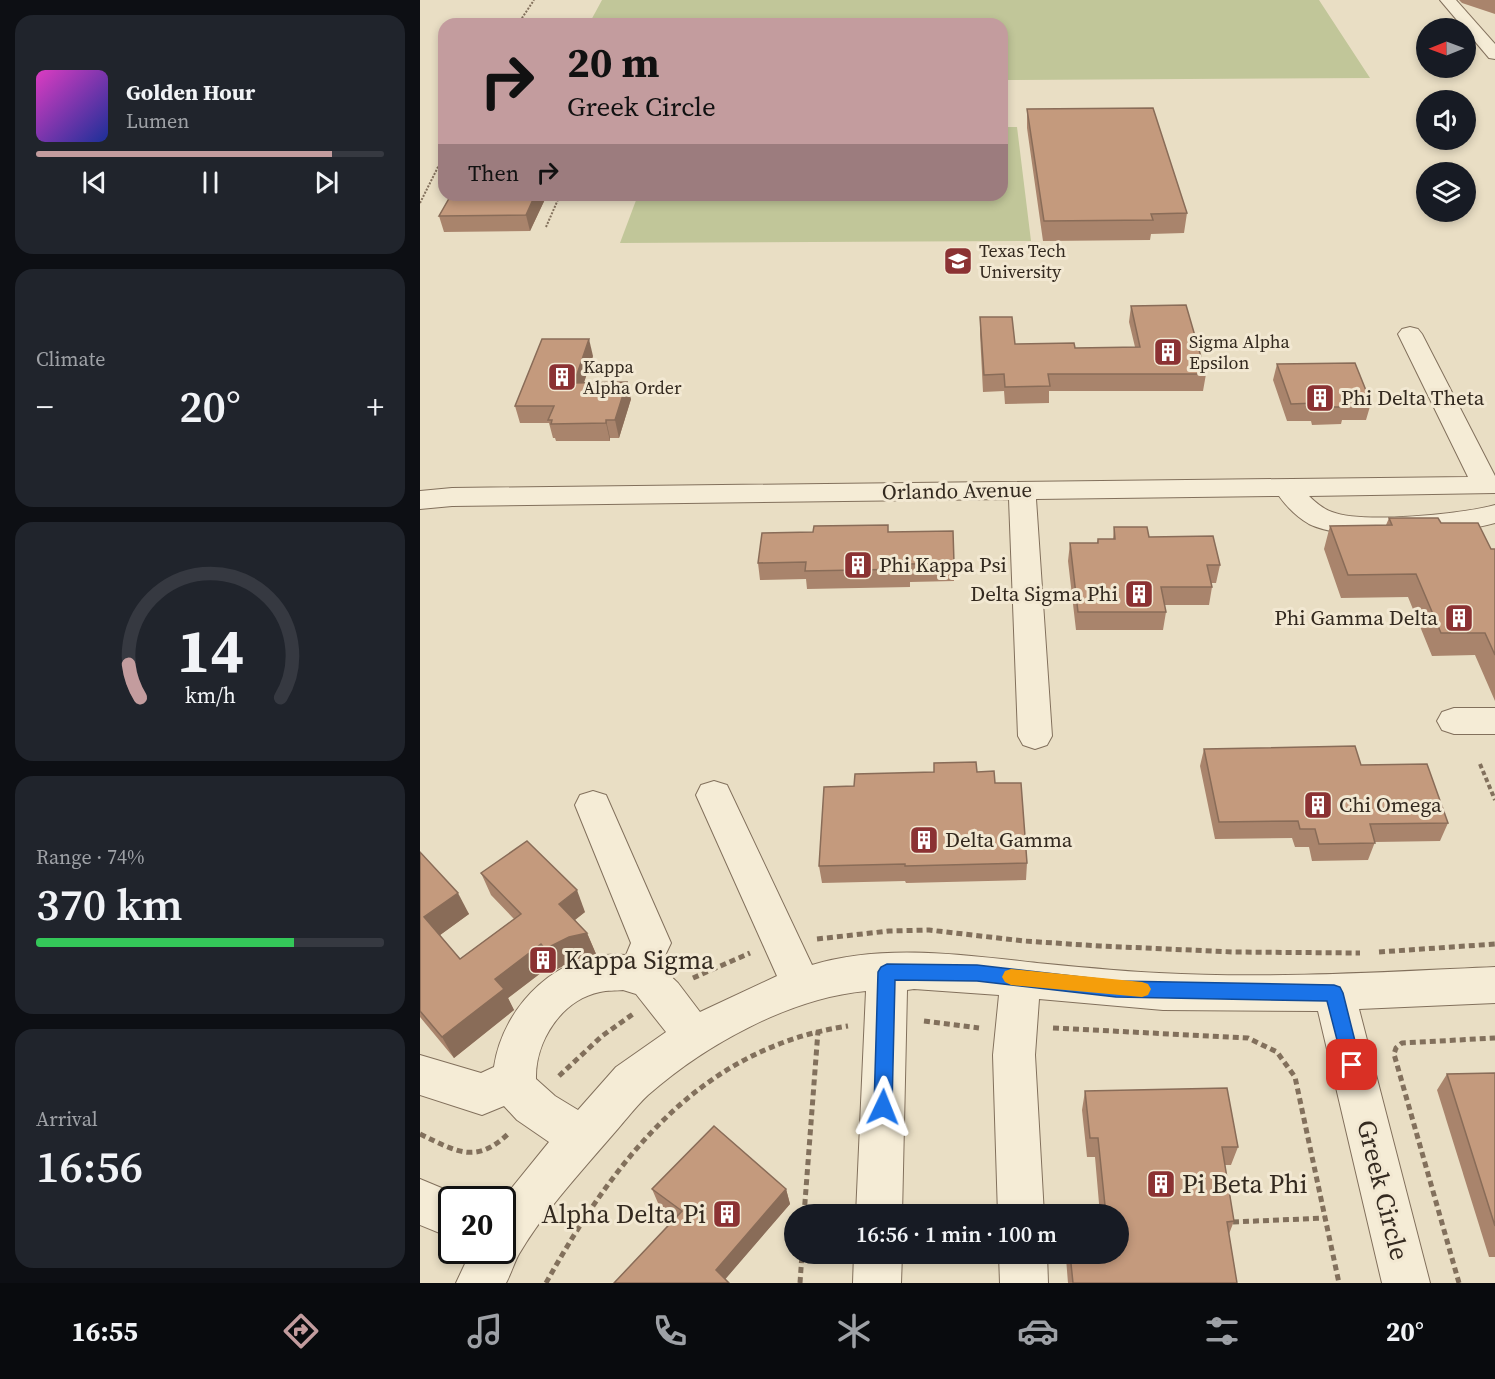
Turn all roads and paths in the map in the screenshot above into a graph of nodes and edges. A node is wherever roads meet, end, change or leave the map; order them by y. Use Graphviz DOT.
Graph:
graph roads {
  1 [pos="534,0"];
  2 [pos="1448,0"];
  3 [pos="522,18"];
  4 [pos="1495,54"];
  5 [pos="438,167"];
  6 [pos="557,201"];
  7 [pos="420,203"];
  8 [pos="546,227"];
  9 [pos="1410,334"];
  10 [pos="1491,485"];
  11 [pos="1286,487"];
  12 [pos="1022,490"];
  13 [pos="420,500"];
  14 [pos="1495,514"];
  15 [pos="1495,721"];
  16 [pos="1454,722"];
  17 [pos="1035,736"];
  18 [pos="1480,764"];
  19 [pos="714,795"];
  20 [pos="1495,800"];
  21 [pos="593,805"];
  22 [pos="887,972"];
  23 [pos="636,976"];
  24 [pos="1021,978"];
  25 [pos="1495,985"];
  26 [pos="802,987"];
  27 [pos="1334,993"];
  28 [pos="818,1031"];
  29 [pos="695,1038"];
  30 [pos="1495,1038"];
  31 [pos="420,1075"];
  32 [pos="1295,1077"];
  33 [pos="514,1079"];
  34 [pos="582,1137"];
  35 [pos="420,1202"];
  36 [pos="805,1204"];
  37 [pos="879,1204"];
  38 [pos="1021,1204"];
  39 [pos="438,1209"];
  40 [pos="1325,1218"];
  41 [pos="516,1222"];
  42 [pos="1233,1222"];
  43 [pos="490,1264"];
  44 [pos="801,1264"];
  45 [pos="878,1264"];
  46 [pos="1023,1264"];
  47 [pos="480,1283"];
  48 [pos="800,1283"];
  49 [pos="877,1283"];
  50 [pos="1024,1283"];
  51 [pos="1339,1283"];
  52 [pos="1406,1283"];
  53 [pos="1459,1283"];
  1 -- 3 [label="path"];
  2 -- 4 [label="street"];
  5 -- 7 [label="path"];
  6 -- 8 [label="path"];
  9 -- 10 [label="street"];
  10 -- 11 [label="street, Orlando Avenue"];
  11 -- 12 [label="street, Orlando Avenue"];
  11 -- 14 [label="street"];
  12 -- 13 [label="street, Orlando Avenue"];
  12 -- 17 [label="street"];
  15 -- 16 [label="street"];
  18 -- 20 [label="path"];
  19 -- 26 [label="street"];
  21 -- 23 [label="street"];
  22 -- 24 [label="street"];
  22 -- 26 [label="street"];
  22 -- 37 [label="street"];
  23 -- 29 [label="street"];
  23 -- 33 [label="street"];
  24 -- 27 [label="street"];
  24 -- 38 [label="street"];
  25 -- 27 [label="street"];
  26 -- 29 [label="street"];
  27 -- 52 [label="street, Greek Circle"];
  28 -- 36 [label="path"];
  29 -- 34 [label="street"];
  30 -- 53 [label="path"];
  31 -- 33 [label="street"];
  32 -- 40 [label="path"];
  33 -- 34 [label="street"];
  34 -- 41 [label="street"];
  35 -- 39 [label="street"];
  40 -- 42 [label="path"];
  40 -- 51 [label="path"];
  43 -- 47 [label="street"];
  44 -- 48 [label="path"];
  45 -- 49 [label="street"];
  46 -- 50 [label="street"];
}
